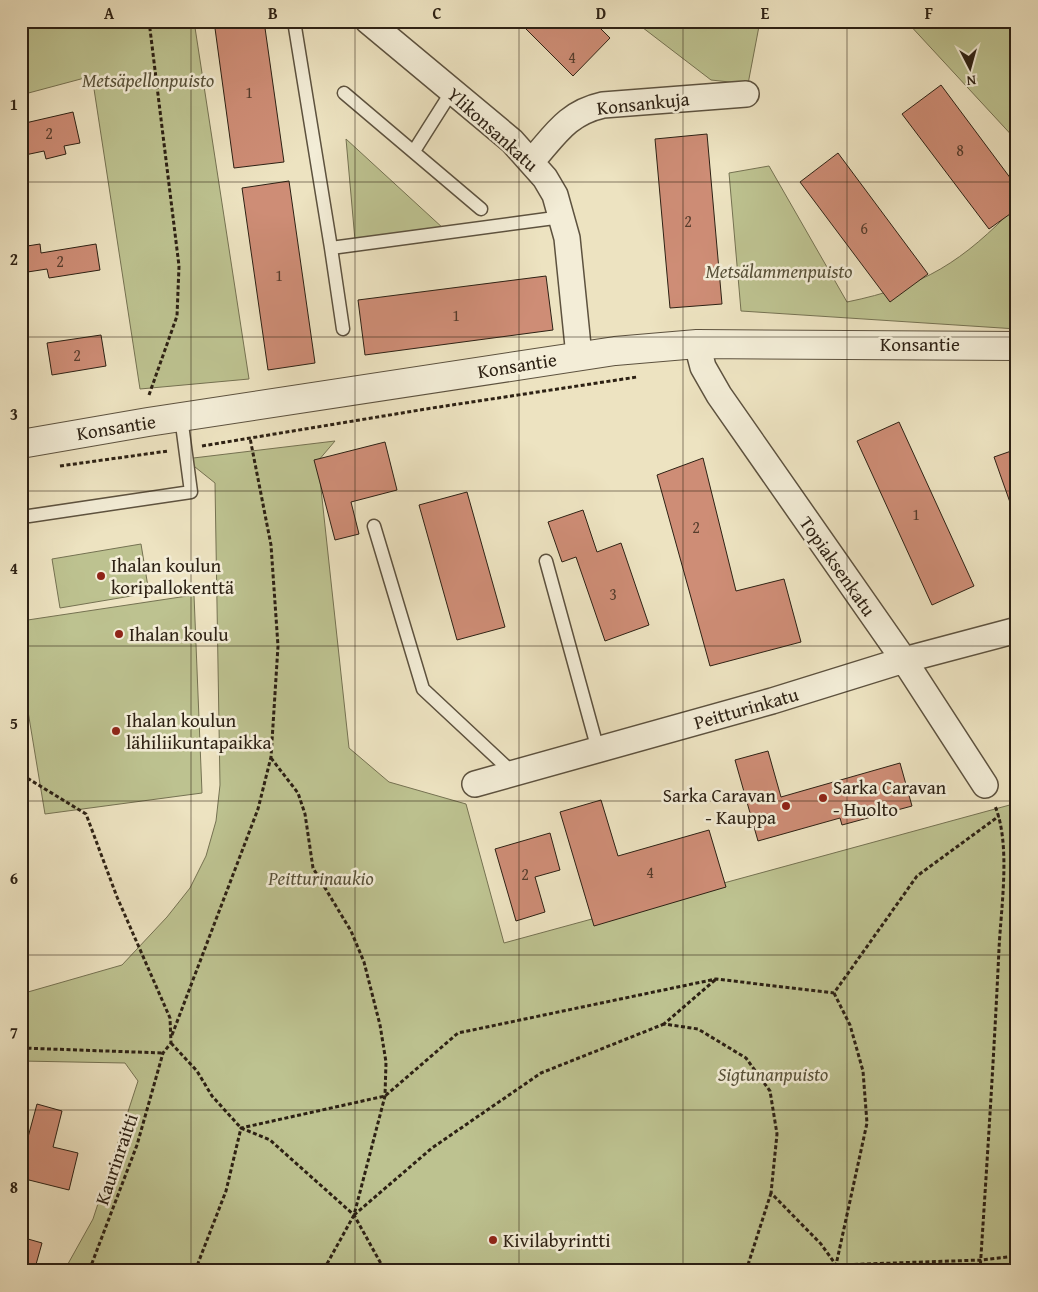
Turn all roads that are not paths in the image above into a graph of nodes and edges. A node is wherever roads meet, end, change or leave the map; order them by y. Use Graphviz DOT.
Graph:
graph roads {
  1 [pos="294,21"];
  2 [pos="368,21"];
  3 [pos="452,90"];
  4 [pos="344,93"];
  5 [pos="746,94"];
  6 [pos="414,151"];
  7 [pos="532,161"];
  8 [pos="481,209"];
  9 [pos="562,217"];
  10 [pos="331,248"];
  11 [pos="343,329"];
  12 [pos="697,344"];
  13 [pos="1017,346"];
  14 [pos="579,356"];
  15 [pos="181,417"];
  16 [pos="21,444"];
  17 [pos="29,516"];
  18 [pos="374,526"];
  19 [pos="546,561"];
  20 [pos="1017,630"];
  21 [pos="904,660"];
  22 [pos="598,750"];
  23 [pos="513,773"];
  24 [pos="475,784"];
  25 [pos="985,785"];
  1 -- 10 [label="lane"];
  2 -- 3 [label="street, Ylikonsankatu"];
  3 -- 6 [label="lane"];
  3 -- 7 [label="street, Ylikonsankatu"];
  4 -- 6 [label="lane"];
  5 -- 7 [label="street, Konsankuja"];
  6 -- 8 [label="lane"];
  7 -- 9 [label="street, Ylikonsankatu"];
  9 -- 10 [label="lane"];
  9 -- 14 [label="street, Ylikonsankatu"];
  10 -- 11 [label="lane"];
  12 -- 13 [label="street, Konsantie"];
  12 -- 14 [label="street, Konsantie"];
  12 -- 21 [label="street, Topiaksenkatu"];
  14 -- 15 [label="street, Konsantie"];
  15 -- 16 [label="street, Konsantie"];
  15 -- 17 [label="lane"];
  18 -- 23 [label="lane"];
  19 -- 22 [label="lane"];
  20 -- 21 [label="street, Peitturinkatu"];
  21 -- 22 [label="street, Peitturinkatu"];
  21 -- 25 [label="street, Topiaksenkatu"];
  22 -- 23 [label="street, Peitturinkatu"];
  23 -- 24 [label="street, Peitturinkatu"];
}
